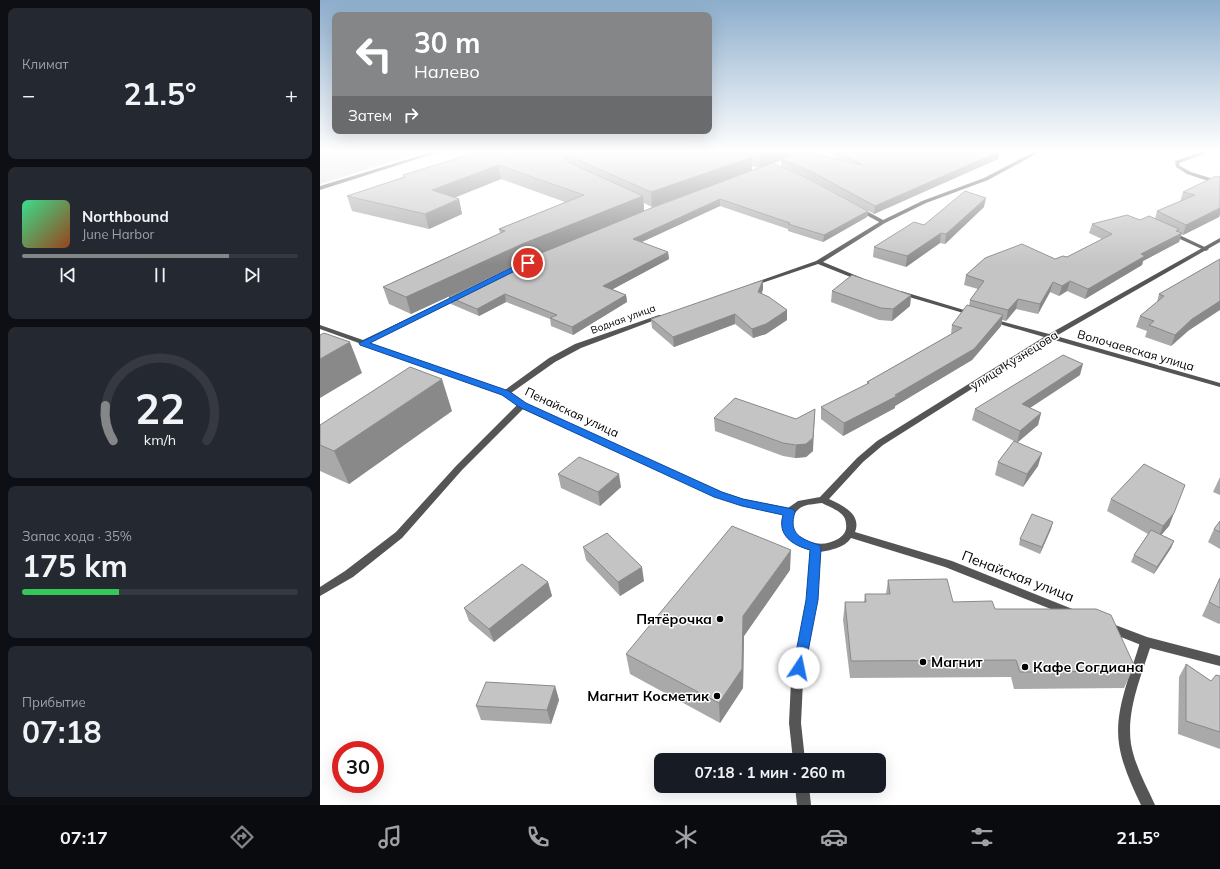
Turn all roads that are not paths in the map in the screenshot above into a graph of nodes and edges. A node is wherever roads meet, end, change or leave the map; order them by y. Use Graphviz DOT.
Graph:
graph roads {
  1 [pos="956,190"];
  2 [pos="856,207"];
  3 [pos="883,222"];
  4 [pos="1163,229"];
  5 [pos="1220,240"];
  6 [pos="1206,248"];
  7 [pos="818,262"];
  8 [pos="866,281"];
  9 [pos="744,287"];
  10 [pos="895,291"];
  11 [pos="463,294"];
  12 [pos="671,312"];
  13 [pos="320,326"];
  14 [pos="1049,337"];
  15 [pos="363,343"];
  16 [pos="1220,385"];
  17 [pos="506,393"];
  18 [pos="522,405"];
  19 [pos="823,500"];
  20 [pos="790,512"];
  21 [pos="850,534"];
  22 [pos="815,548"];
  23 [pos="320,592"];
  24 [pos="1080,616"];
  25 [pos="1102,625"];
  26 [pos="1146,642"];
  27 [pos="1220,661"];
  28 [pos="798,753"];
  29 [pos="803,793"];
  30 [pos="804,805"];
  31 [pos="1148,805"];
  1 -- 3 [label="street"];
  2 -- 3 [label="street"];
  3 -- 7 [label="street"];
  4 -- 6 [label="street"];
  5 -- 6 [label="street, улица Кузнецова"];
  6 -- 14 [label="street, улица Кузнецова"];
  7 -- 8 [label="street"];
  7 -- 9 [label="street"];
  10 -- 14 [label="street, Волочаевская улица"];
  11 -- 15 [label="street"];
  12 -- 17 [label="street, Водная улица"];
  13 -- 15 [label="street, Пенайская улица"];
  14 -- 16 [label="street, Волочаевская улица"];
  14 -- 19 [label="street, улица Кузнецова"];
  15 -- 17 [label="street, Пенайская улица"];
  17 -- 18 [label="street, Пенайская улица"];
  18 -- 20 [label="street, Пенайская улица"];
  18 -- 23 [label="street"];
  19 -- 20 [label="street"];
  19 -- 21 [label="street"];
  20 -- 22 [label="street"];
  21 -- 22 [label="street"];
  21 -- 24 [label="street, Пенайская улица"];
  22 -- 28 [label="street"];
  25 -- 26 [label="street"];
  26 -- 27 [label="street"];
  26 -- 31 [label="street"];
  29 -- 30 [label="street"];
}
